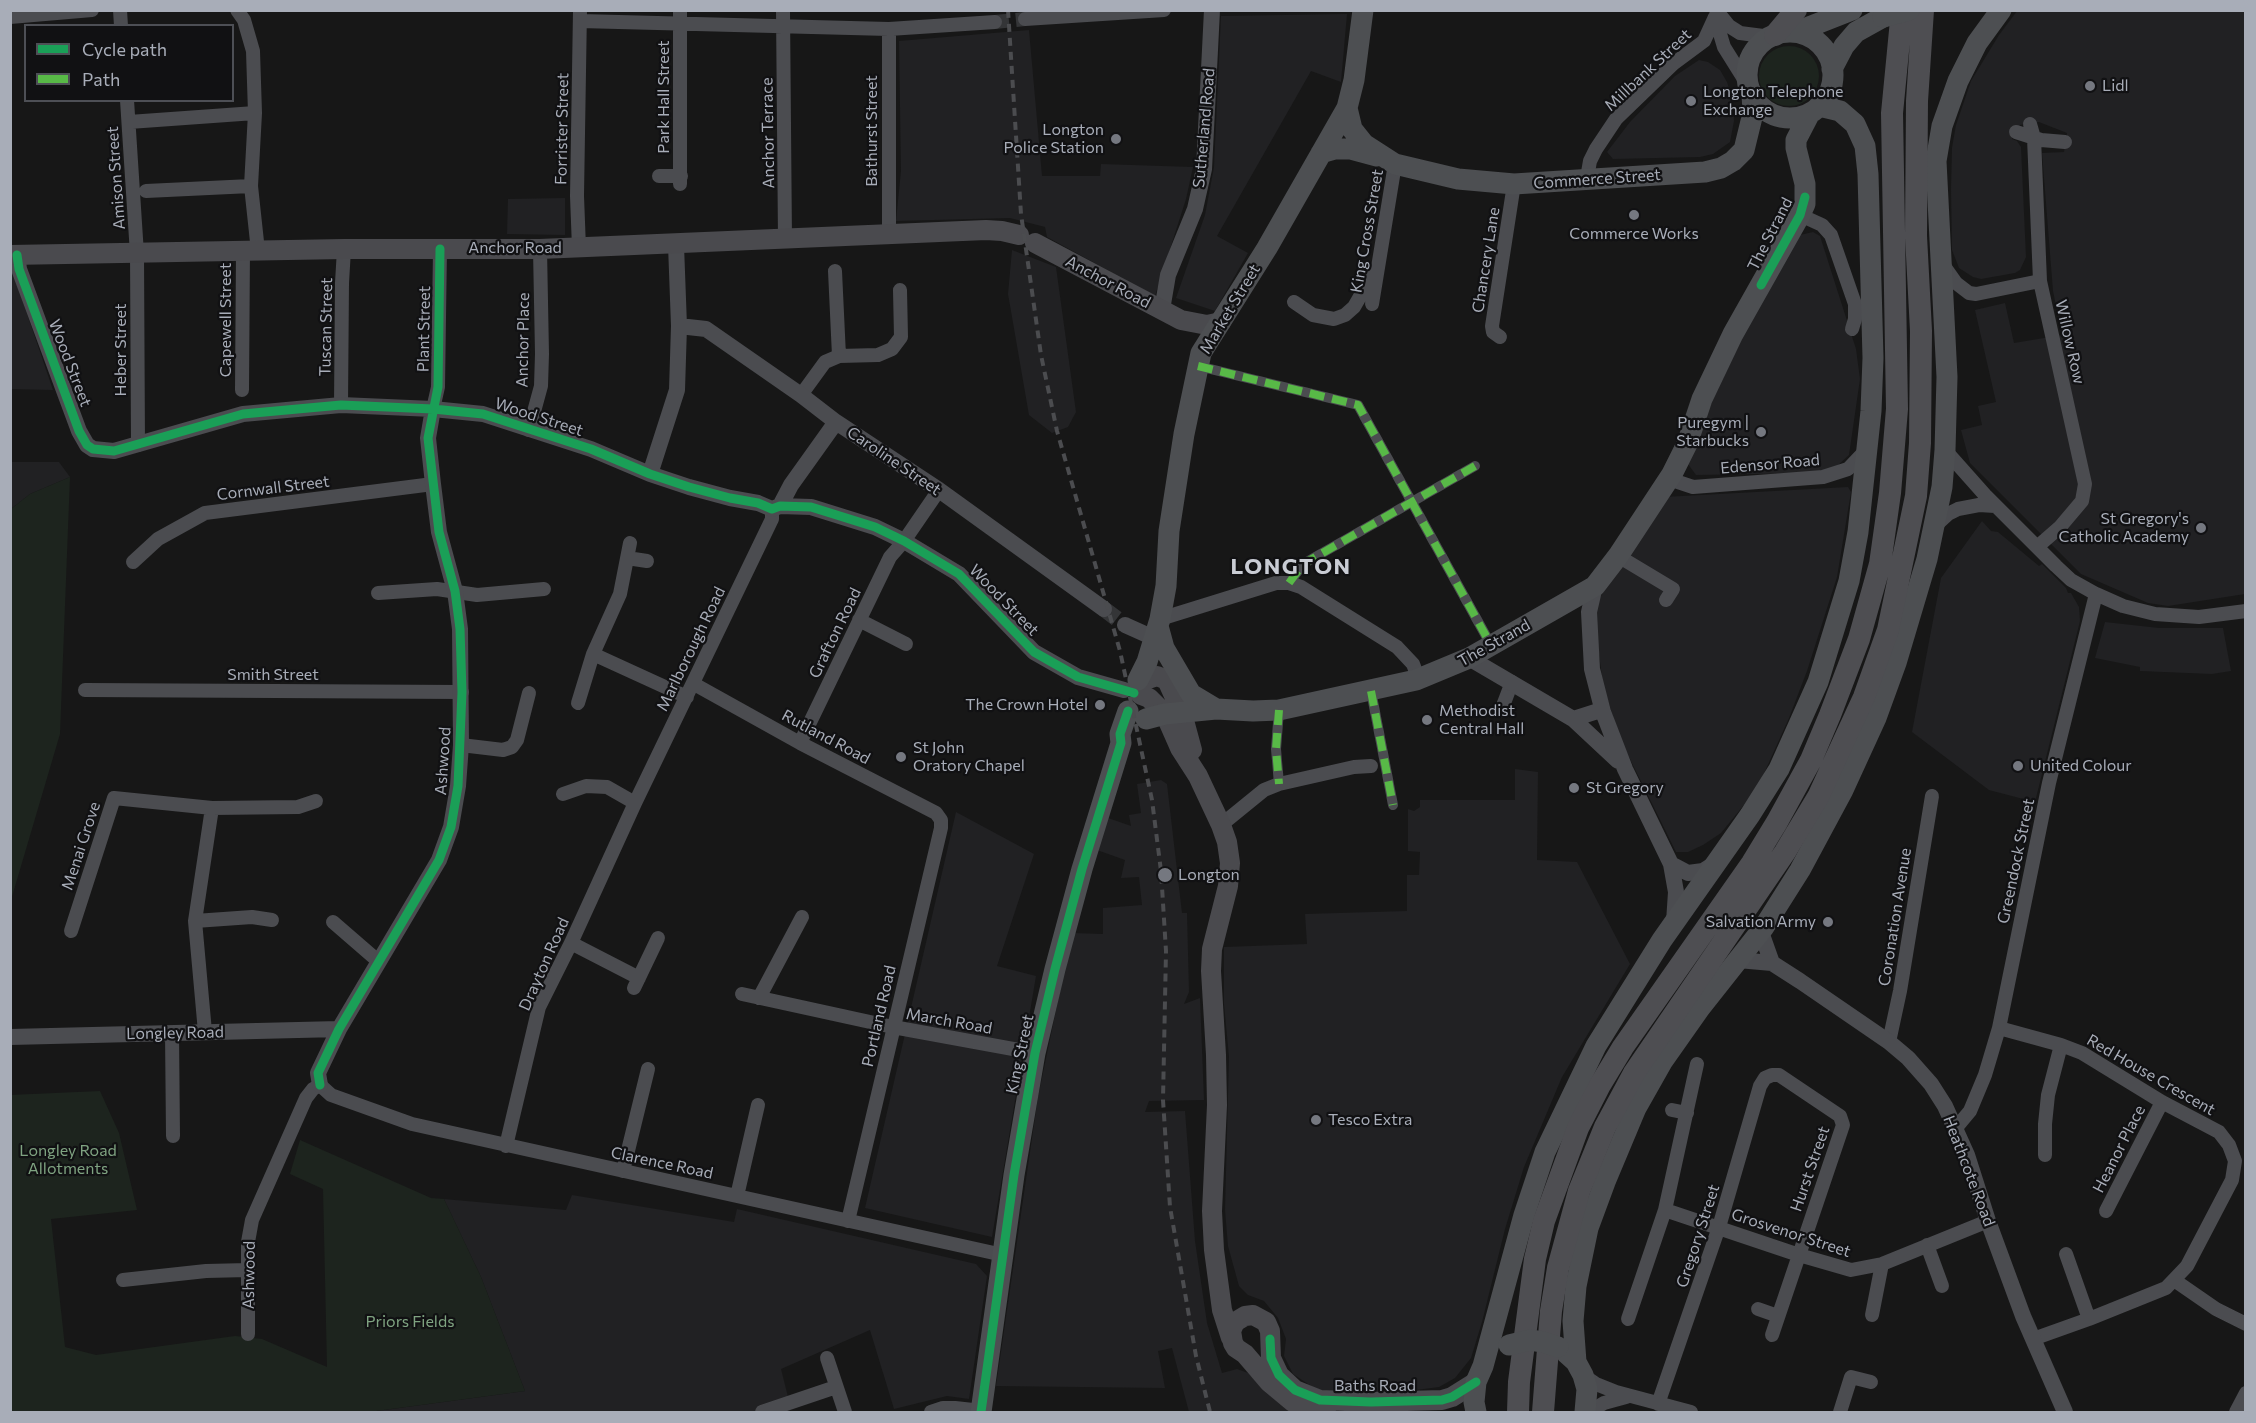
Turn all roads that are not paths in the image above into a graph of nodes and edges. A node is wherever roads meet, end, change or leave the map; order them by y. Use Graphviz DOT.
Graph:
graph roads {
  1 [pos="92,10"];
  2 [pos="237,10"];
  3 [pos="1164,10"];
  4 [pos="1212,10"];
  5 [pos="1363,10"];
  6 [pos="1852,10"];
  7 [pos="1908,10"];
  8 [pos="1923,10"];
  9 [pos="2001,10"];
  10 [pos="1715,13"];
  11 [pos="1892,14"];
  12 [pos="580,16"];
  13 [pos="680,16"];
  14 [pos="10,17"];
  15 [pos="783,18"];
  16 [pos="1025,20"];
  17 [pos="995,22"];
  18 [pos="889,29"];
  19 [pos="1784,29"];
  20 [pos="1833,69"];
  21 [pos="1751,90"];
  22 [pos="127,102"];
  23 [pos="1347,108"];
  24 [pos="1814,110"];
  25 [pos="255,113"];
  26 [pos="129,122"];
  27 [pos="2030,123"];
  28 [pos="2016,132"];
  29 [pos="2034,138"];
  30 [pos="2065,142"];
  31 [pos="1321,153"];
  32 [pos="1392,162"];
  33 [pos="659,176"];
  34 [pos="1587,178"];
  35 [pos="1514,184"];
  36 [pos="251,186"];
  37 [pos="146,191"];
  38 [pos="1800,214"];
  39 [pos="889,234"];
  40 [pos="785,240"];
  41 [pos="676,245"];
  42 [pos="579,248"];
  43 [pos="344,249"];
  44 [pos="440,249"];
  45 [pos="540,249"];
  46 [pos="250,251"];
  47 [pos="137,254"];
  48 [pos="14,255"];
  49 [pos="1941,262"];
  50 [pos="1377,267"];
  51 [pos="835,271"];
  52 [pos="2040,281"];
  53 [pos="900,290"];
  54 [pos="1294,302"];
  55 [pos="1371,304"];
  56 [pos="1162,310"];
  57 [pos="1181,320"];
  58 [pos="1221,322"];
  59 [pos="679,326"];
  60 [pos="1852,329"];
  61 [pos="1500,337"];
  62 [pos="839,356"];
  63 [pos="1199,360"];
  64 [pos="242,390"];
  65 [pos="801,395"];
  66 [pos="341,405"];
  67 [pos="433,409"];
  68 [pos="836,422"];
  69 [pos="529,430"];
  70 [pos="138,446"];
  71 [pos="1867,449"];
  72 [pos="1945,450"];
  73 [pos="1476,466"];
  74 [pos="650,474"];
  75 [pos="1672,474"];
  76 [pos="432,484"];
  77 [pos="939,490"];
  78 [pos="1411,501"];
  79 [pos="1995,506"];
  80 [pos="776,507"];
  81 [pos="1933,528"];
  82 [pos="904,541"];
  83 [pos="630,543"];
  84 [pos="2037,547"];
  85 [pos="1618,556"];
  86 [pos="627,558"];
  87 [pos="647,561"];
  88 [pos="133,562"];
  89 [pos="1289,583"];
  90 [pos="1595,586"];
  91 [pos="544,589"];
  92 [pos="455,591"];
  93 [pos="378,593"];
  94 [pos="2096,594"];
  95 [pos="1665,600"];
  96 [pos="1104,609"];
  97 [pos="2246,610"];
  98 [pos="859,620"];
  99 [pos="1125,625"];
  100 [pos="1157,627"];
  101 [pos="906,644"];
  102 [pos="1491,645"];
  103 [pos="593,654"];
  104 [pos="1469,658"];
  105 [pos="1416,680"];
  106 [pos="1512,682"];
  107 [pos="85,690"];
  108 [pos="690,690"];
  109 [pos="1371,691"];
  110 [pos="462,692"];
  111 [pos="529,693"];
  112 [pos="578,703"];
  113 [pos="1141,708"];
  114 [pos="1216,709"];
  115 [pos="1279,710"];
  116 [pos="1502,711"];
  117 [pos="1603,712"];
  118 [pos="1573,719"];
  119 [pos="801,743"];
  120 [pos="461,745"];
  121 [pos="1371,766"];
  122 [pos="1625,769"];
  123 [pos="1279,784"];
  124 [pos="563,794"];
  125 [pos="1932,796"];
  126 [pos="316,801"];
  127 [pos="635,803"];
  128 [pos="1393,805"];
  129 [pos="212,808"];
  130 [pos="941,820"];
  131 [pos="1221,825"];
  132 [pos="1671,864"];
  133 [pos="1714,864"];
  134 [pos="802,917"];
  135 [pos="272,920"];
  136 [pos="195,921"];
  137 [pos="333,922"];
  138 [pos="1674,922"];
  139 [pos="71,931"];
  140 [pos="1761,932"];
  141 [pos="658,938"];
  142 [pos="571,943"];
  143 [pos="1738,960"];
  144 [pos="378,961"];
  145 [pos="1772,963"];
  146 [pos="742,994"];
  147 [pos="759,998"];
  148 [pos="893,1027"];
  149 [pos="1999,1028"];
  150 [pos="339,1029"];
  151 [pos="205,1032"];
  152 [pos="172,1033"];
  153 [pos="10,1037"];
  154 [pos="1889,1042"];
  155 [pos="2061,1045"];
  156 [pos="1035,1053"];
  157 [pos="1697,1064"];
  158 [pos="648,1069"];
  159 [pos="1765,1078"];
  160 [pos="320,1085"];
  161 [pos="2162,1102"];
  162 [pos="758,1105"];
  163 [pos="1672,1110"];
  164 [pos="1687,1113"];
  165 [pos="1955,1129"];
  166 [pos="173,1136"];
  167 [pos="506,1146"];
  168 [pos="2045,1155"];
  169 [pos="622,1171"];
  170 [pos="737,1196"];
  171 [pos="1665,1210"];
  172 [pos="2106,1211"];
  173 [pos="848,1221"];
  174 [pos="1988,1221"];
  175 [pos="1719,1227"];
  176 [pos="1927,1245"];
  177 [pos="2066,1254"];
  178 [pos="1003,1255"];
  179 [pos="1799,1255"];
  180 [pos="1882,1264"];
  181 [pos="248,1270"];
  182 [pos="123,1280"];
  183 [pos="2174,1280"];
  184 [pos="1942,1286"];
  185 [pos="1220,1287"];
  186 [pos="1620,1298"];
  187 [pos="1633,1303"];
  188 [pos="1758,1310"];
  189 [pos="1250,1315"];
  190 [pos="1872,1315"];
  191 [pos="1778,1316"];
  192 [pos="1628,1319"];
  193 [pos="2089,1319"];
  194 [pos="2246,1324"];
  195 [pos="248,1334"];
  196 [pos="1772,1335"];
  197 [pos="1231,1338"];
  198 [pos="1270,1339"];
  199 [pos="2033,1339"];
  200 [pos="1245,1354"];
  201 [pos="827,1358"];
  202 [pos="1579,1369"];
  203 [pos="1479,1374"];
  204 [pos="1871,1382"];
  205 [pos="836,1387"];
  206 [pos="2246,1393"];
  207 [pos="1628,1396"];
  208 [pos="1658,1404"];
  209 [pos="981,1412"];
  210 [pos="762,1413"];
  211 [pos="845,1413"];
  212 [pos="931,1413"];
  213 [pos="1326,1413"];
  214 [pos="1476,1413"];
  215 [pos="1518,1413"];
  216 [pos="1543,1413"];
  217 [pos="1587,1413"];
  218 [pos="1691,1413"];
  219 [pos="1840,1413"];
  220 [pos="2065,1413"];
  221 [pos="2236,1413"];
  1 -- 14 [label="street"];
  2 -- 25 [label="street, Capewell Street"];
  3 -- 16 [label="street"];
  4 -- 56 [label="street, Sutherland Road"];
  5 -- 23 [label="main road, Market Street"];
  6 -- 19 [label="main road"];
  7 -- 11 [label="main road, bridge"];
  8 -- 216 [label="highway"];
  9 -- 49 [label="main road"];
  10 -- 19 [label="street"];
  10 -- 21 [label="street"];
  10 -- 34 [label="street, Millbank Street"];
  11 -- 20 [label="main road"];
  11 -- 215 [label="highway"];
  12 -- 13 [label="street"];
  12 -- 42 [label="street, Forrister Street"];
  13 -- 15 [label="street"];
  13 -- 33 [label="street, Park Hall Street"];
  15 -- 18 [label="street"];
  15 -- 40 [label="street, Anchor Terrace"];
  17 -- 18 [label="street"];
  18 -- 39 [label="street, Bathurst Street"];
  19 -- 20 [label="main road"];
  19 -- 21 [label="main road"];
  20 -- 24 [label="main road"];
  21 -- 24 [label="main road"];
  21 -- 34 [label="main road, Commerce Street"];
  22 -- 26 [label="street, Amison Street"];
  23 -- 31 [label="main road, Market Street"];
  23 -- 32 [label="main road, Commerce Street"];
  24 -- 38 [label="main road, The Strand"];
  24 -- 71 [label="main road"];
  25 -- 26 [label="street"];
  25 -- 36 [label="street, Capewell Street"];
  26 -- 47 [label="street, Amison Street"];
  27 -- 29 [label="street, Willow Row"];
  28 -- 29 [label="street"];
  29 -- 30 [label="street"];
  29 -- 52 [label="street, Willow Row"];
  31 -- 32 [label="main road, Commerce Street"];
  31 -- 58 [label="main road, Market Street"];
  32 -- 35 [label="main road, Commerce Street"];
  32 -- 50 [label="street, King Cross Street"];
  34 -- 35 [label="main road, Commerce Street"];
  35 -- 61 [label="street, Chancery Lane"];
  36 -- 37 [label="street"];
  36 -- 46 [label="street, Capewell Street"];
  38 -- 60 [label="street"];
  38 -- 75 [label="main road, The Strand"];
  39 -- 40 [label="main road, Anchor Road"];
  39 -- 56 [label="main road, Anchor Road"];
  40 -- 41 [label="main road, Anchor Road"];
  41 -- 42 [label="main road, Anchor Road"];
  41 -- 59 [label="street"];
  42 -- 45 [label="main road, Anchor Road"];
  43 -- 44 [label="main road, Anchor Road"];
  43 -- 46 [label="main road, Anchor Road"];
  43 -- 66 [label="street, Tuscan Street"];
  44 -- 45 [label="main road, Anchor Road"];
  44 -- 67 [label="street, Plant Street"];
  45 -- 69 [label="street, Anchor Place"];
  46 -- 47 [label="main road, Anchor Road"];
  46 -- 64 [label="street, Capewell Street"];
  47 -- 48 [label="main road, Anchor Road"];
  47 -- 70 [label="street, Heber Street"];
  48 -- 70 [label="street, Wood Street"];
  49 -- 52 [label="street"];
  49 -- 72 [label="main road"];
  50 -- 54 [label="street"];
  50 -- 55 [label="street, King Cross Street"];
  51 -- 62 [label="street"];
  52 -- 84 [label="street, Willow Row"];
  53 -- 62 [label="street"];
  56 -- 57 [label="main road, Anchor Road"];
  57 -- 58 [label="main road, Anchor Road"];
  57 -- 63 [label="main road"];
  58 -- 63 [label="main road, Market Street"];
  59 -- 65 [label="street, Caroline Street"];
  59 -- 74 [label="street"];
  62 -- 65 [label="street"];
  63 -- 78 [label="street"];
  63 -- 100 [label="main road, Market Street"];
  65 -- 68 [label="street, Caroline Street"];
  66 -- 67 [label="street, Wood Street"];
  66 -- 70 [label="street, Wood Street"];
  67 -- 69 [label="street, Wood Street"];
  67 -- 76 [label="street, Ashwood"];
  68 -- 77 [label="street, Caroline Street"];
  68 -- 80 [label="street"];
  69 -- 74 [label="street, Wood Street"];
  71 -- 75 [label="street, Edensor Road"];
  71 -- 133 [label="main road"];
  72 -- 79 [label="street"];
  72 -- 81 [label="main road"];
  73 -- 78 [label="street"];
  74 -- 80 [label="street, Wood Street"];
  75 -- 85 [label="main road, The Strand"];
  76 -- 88 [label="street, Cornwall Street"];
  76 -- 92 [label="street, Ashwood"];
  77 -- 82 [label="street, Grafton Road"];
  77 -- 96 [label="street, Caroline Street"];
  78 -- 89 [label="street"];
  78 -- 102 [label="street"];
  79 -- 81 [label="street"];
  79 -- 84 [label="street"];
  80 -- 82 [label="street, Wood Street"];
  80 -- 108 [label="street, Marlborough Road"];
  81 -- 140 [label="main road"];
  82 -- 98 [label="street, Grafton Road"];
  82 -- 113 [label="street, Wood Street"];
  83 -- 86 [label="street"];
  84 -- 94 [label="street"];
  85 -- 90 [label="main road, The Strand"];
  85 -- 95 [label="street"];
  86 -- 87 [label="street"];
  86 -- 103 [label="street"];
  89 -- 100 [label="street"];
  89 -- 105 [label="street"];
  90 -- 102 [label="main road, The Strand"];
  90 -- 117 [label="street"];
  91 -- 92 [label="street"];
  92 -- 93 [label="street"];
  92 -- 110 [label="street, Ashwood"];
  94 -- 97 [label="street"];
  94 -- 149 [label="street, Greendock Street"];
  98 -- 101 [label="street"];
  98 -- 119 [label="street, Grafton Road"];
  99 -- 100 [label="street"];
  100 -- 113 [label="main road, Market Street"];
  100 -- 114 [label="main road"];
  102 -- 104 [label="main road, The Strand"];
  103 -- 108 [label="street, Rutland Road"];
  103 -- 112 [label="street"];
  104 -- 105 [label="main road, The Strand"];
  104 -- 106 [label="street"];
  105 -- 109 [label="main road, The Strand"];
  106 -- 116 [label="street"];
  106 -- 118 [label="street"];
  107 -- 110 [label="street, Smith Street"];
  108 -- 119 [label="street, Rutland Road"];
  108 -- 127 [label="street, Marlborough Road"];
  109 -- 115 [label="main road, The Strand"];
  109 -- 128 [label="street"];
  110 -- 120 [label="street, Ashwood"];
  111 -- 120 [label="street"];
  113 -- 114 [label="main road, The Strand"];
  113 -- 131 [label="main road, Baths Road"];
  113 -- 156 [label="main road, King Street"];
  114 -- 115 [label="main road, The Strand"];
  115 -- 123 [label="street"];
  117 -- 118 [label="street"];
  117 -- 122 [label="street"];
  118 -- 122 [label="street"];
  119 -- 130 [label="street, Rutland Road"];
  120 -- 144 [label="street, Ashwood"];
  121 -- 123 [label="street"];
  122 -- 132 [label="street"];
  123 -- 131 [label="street"];
  124 -- 127 [label="street"];
  125 -- 154 [label="street, Coronation Avenue"];
  126 -- 129 [label="street, Menai Grove"];
  127 -- 142 [label="street, Drayton Road"];
  129 -- 136 [label="street"];
  129 -- 139 [label="street, Menai Grove"];
  130 -- 148 [label="street, Portland Road"];
  131 -- 185 [label="main road, Baths Road"];
  132 -- 133 [label="street"];
  132 -- 138 [label="street"];
  133 -- 138 [label="main road"];
  134 -- 147 [label="street"];
  135 -- 136 [label="street"];
  136 -- 151 [label="street"];
  137 -- 144 [label="street"];
  138 -- 203 [label="main road"];
  140 -- 143 [label="main road"];
  140 -- 145 [label="street"];
  141 -- 142 [label="street"];
  142 -- 167 [label="street, Drayton Road"];
  143 -- 145 [label="street, Heathcote Road"];
  143 -- 202 [label="main road"];
  144 -- 150 [label="street, Ashwood"];
  145 -- 154 [label="street, Heathcote Road"];
  146 -- 147 [label="street, March Road"];
  147 -- 148 [label="street, March Road"];
  148 -- 156 [label="street, March Road"];
  148 -- 173 [label="street, Portland Road"];
  149 -- 155 [label="street, Red House Crescent"];
  149 -- 165 [label="street, Greendock Street"];
  150 -- 151 [label="street, Longley Road"];
  150 -- 160 [label="street, Ashwood"];
  151 -- 152 [label="street, Longley Road"];
  152 -- 153 [label="street, Longley Road"];
  152 -- 166 [label="street"];
  154 -- 165 [label="street, Heathcote Road"];
  155 -- 161 [label="street, Red House Crescent"];
  155 -- 168 [label="street"];
  156 -- 178 [label="main road, King Street"];
  157 -- 164 [label="street"];
  158 -- 169 [label="street"];
  159 -- 175 [label="street, Gregory Street"];
  159 -- 179 [label="street, Hurst Street"];
  160 -- 167 [label="street, Clarence Road"];
  160 -- 181 [label="street, Ashwood"];
  161 -- 172 [label="street, Heanor Place"];
  161 -- 183 [label="street, Red House Crescent"];
  162 -- 170 [label="street"];
  163 -- 164 [label="street"];
  164 -- 171 [label="street"];
  165 -- 174 [label="street, Heathcote Road"];
  167 -- 169 [label="street, Clarence Road"];
  169 -- 170 [label="street, Clarence Road"];
  170 -- 173 [label="street, Clarence Road"];
  171 -- 175 [label="street, Grosvenor Street"];
  171 -- 187 [label="street"];
  173 -- 178 [label="street, Clarence Road"];
  174 -- 176 [label="street, Grosvenor Street"];
  174 -- 199 [label="street, Heathcote Road"];
  175 -- 179 [label="street, Grosvenor Street"];
  175 -- 208 [label="street, Gregory Street"];
  176 -- 180 [label="street, Grosvenor Street"];
  176 -- 184 [label="street"];
  177 -- 193 [label="street"];
  178 -- 209 [label="main road, King Street"];
  179 -- 180 [label="street, Grosvenor Street"];
  179 -- 191 [label="street, Hurst Street"];
  180 -- 190 [label="street"];
  181 -- 182 [label="street"];
  181 -- 195 [label="street, Ashwood"];
  183 -- 193 [label="street, Red House Crescent"];
  183 -- 194 [label="street"];
  185 -- 189 [label="main road, Baths Road"];
  185 -- 197 [label="main road, Baths Road"];
  186 -- 187 [label="street"];
  187 -- 192 [label="street"];
  188 -- 191 [label="street"];
  189 -- 197 [label="main road"];
  189 -- 198 [label="main road, Baths Road"];
  191 -- 196 [label="street, Hurst Street"];
  193 -- 199 [label="street, Red House Crescent"];
  197 -- 200 [label="main road, Baths Road"];
  198 -- 200 [label="main road"];
  198 -- 203 [label="main road, Baths Road"];
  199 -- 220 [label="street, Heathcote Road"];
  200 -- 213 [label="main road, Baths Road"];
  201 -- 205 [label="street"];
  202 -- 203 [label="main road, bridge"];
  202 -- 207 [label="street"];
  202 -- 217 [label="main road"];
  203 -- 214 [label="main road"];
  204 -- 219 [label="street"];
  205 -- 210 [label="street"];
  205 -- 211 [label="street"];
  206 -- 221 [label="street"];
  207 -- 208 [label="street"];
  207 -- 217 [label="street"];
  208 -- 218 [label="street"];
  209 -- 212 [label="street"];
}
